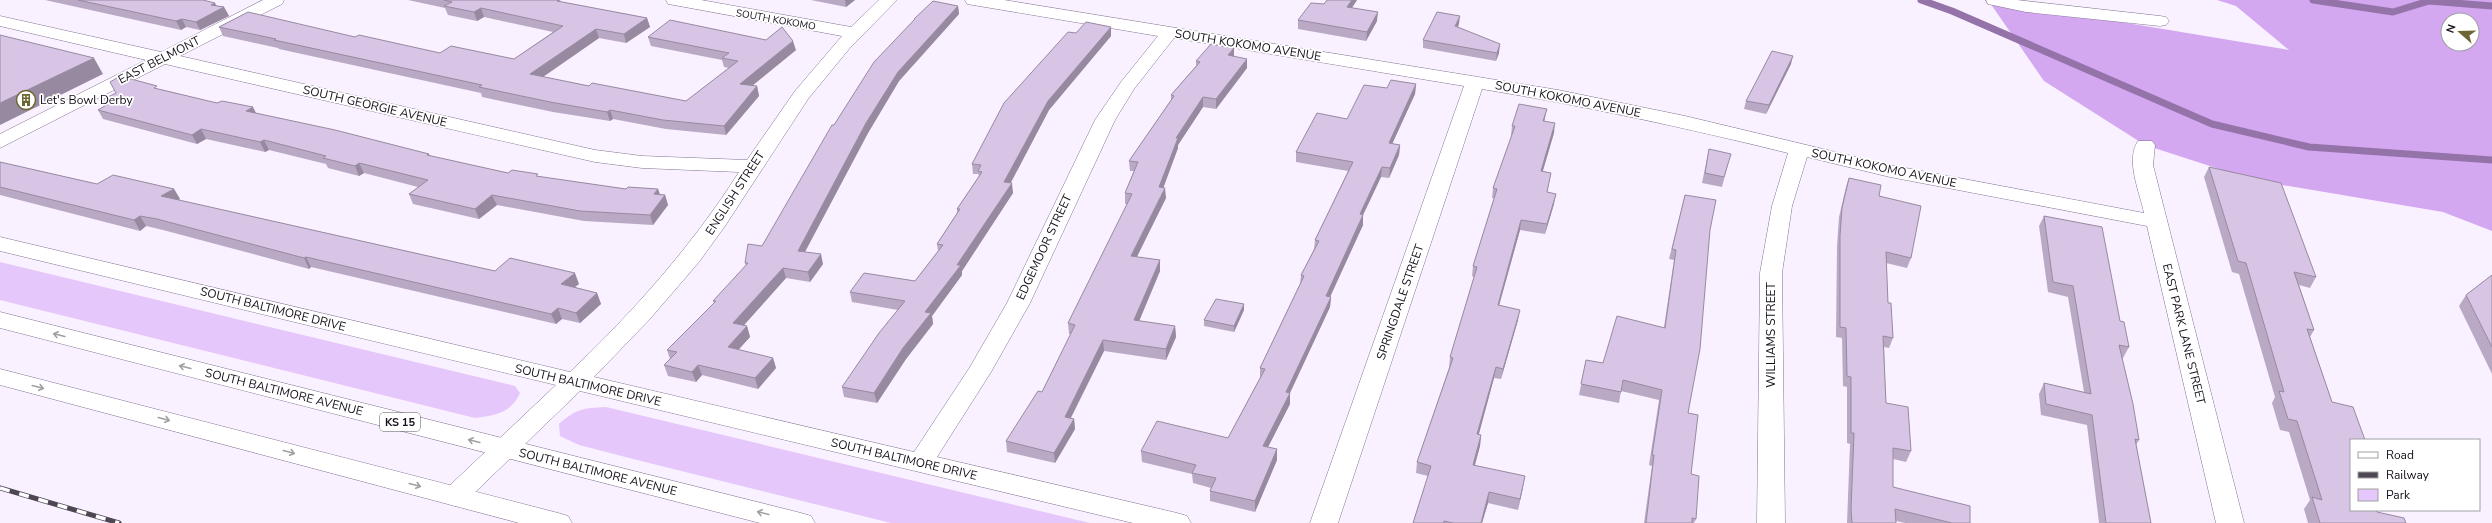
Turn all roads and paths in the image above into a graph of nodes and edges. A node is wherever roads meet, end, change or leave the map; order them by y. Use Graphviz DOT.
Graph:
graph roads {
  1 [pos="276,0"];
  2 [pos="674,0"];
  3 [pos="889,0"];
  4 [pos="973,0"];
  5 [pos="1994,0"];
  6 [pos="0,21"];
  7 [pos="2160,21"];
  8 [pos="1170,32"];
  9 [pos="854,33"];
  10 [pos="162,58"];
  11 [pos="1475,82"];
  12 [pos="0,142"];
  13 [pos="2145,145"];
  14 [pos="1799,150"];
  15 [pos="753,166"];
  16 [pos="2157,222"];
  17 [pos="0,244"];
  18 [pos="0,320"];
  19 [pos="0,377"];
  20 [pos="573,381"];
  21 [pos="502,448"];
  22 [pos="920,462"];
  23 [pos="455,496"];
  24 [pos="558,523"];
  25 [pos="801,523"];
  26 [pos="1178,523"];
  27 [pos="1324,523"];
  28 [pos="1771,523"];
  29 [pos="2230,523"];
  1 -- 10 [label="street, EAST BELMONT"];
  2 -- 9 [label="street, SOUTH KOKOMO"];
  3 -- 9 [label="street, ENGLISH STREET"];
  4 -- 8 [label="street, SOUTH KOKOMO AVENUE"];
  5 -- 7 [label="street"];
  6 -- 10 [label="street, SOUTH GEORGIE AVENUE"];
  8 -- 11 [label="street, SOUTH KOKOMO AVENUE"];
  8 -- 22 [label="street, EDGEMOOR STREET"];
  9 -- 15 [label="street, ENGLISH STREET"];
  10 -- 12 [label="street, EAST BELMONT"];
  10 -- 15 [label="street, SOUTH GEORGIE AVENUE"];
  11 -- 14 [label="street, SOUTH KOKOMO AVENUE"];
  11 -- 27 [label="street, SPRINGDALE STREET"];
  13 -- 16 [label="street, EAST PARK LANE STREET"];
  14 -- 16 [label="street, SOUTH KOKOMO AVENUE"];
  14 -- 28 [label="street, WILLIAMS STREET"];
  15 -- 20 [label="street, ENGLISH STREET"];
  16 -- 29 [label="street, EAST PARK LANE STREET"];
  17 -- 20 [label="street, SOUTH BALTIMORE DRIVE"];
  21 -- 18 [label="street, SOUTH BALTIMORE AVENUE / KS 15, one-way"];
  19 -- 23 [label="street, one-way"];
  20 -- 21 [label="street, ENGLISH STREET"];
  20 -- 22 [label="street, SOUTH BALTIMORE DRIVE"];
  21 -- 23 [label="street, ENGLISH STREET"];
  25 -- 21 [label="street, SOUTH BALTIMORE AVENUE / KS 15, one-way"];
  22 -- 26 [label="street, SOUTH BALTIMORE DRIVE"];
  23 -- 24 [label="street"];
}
